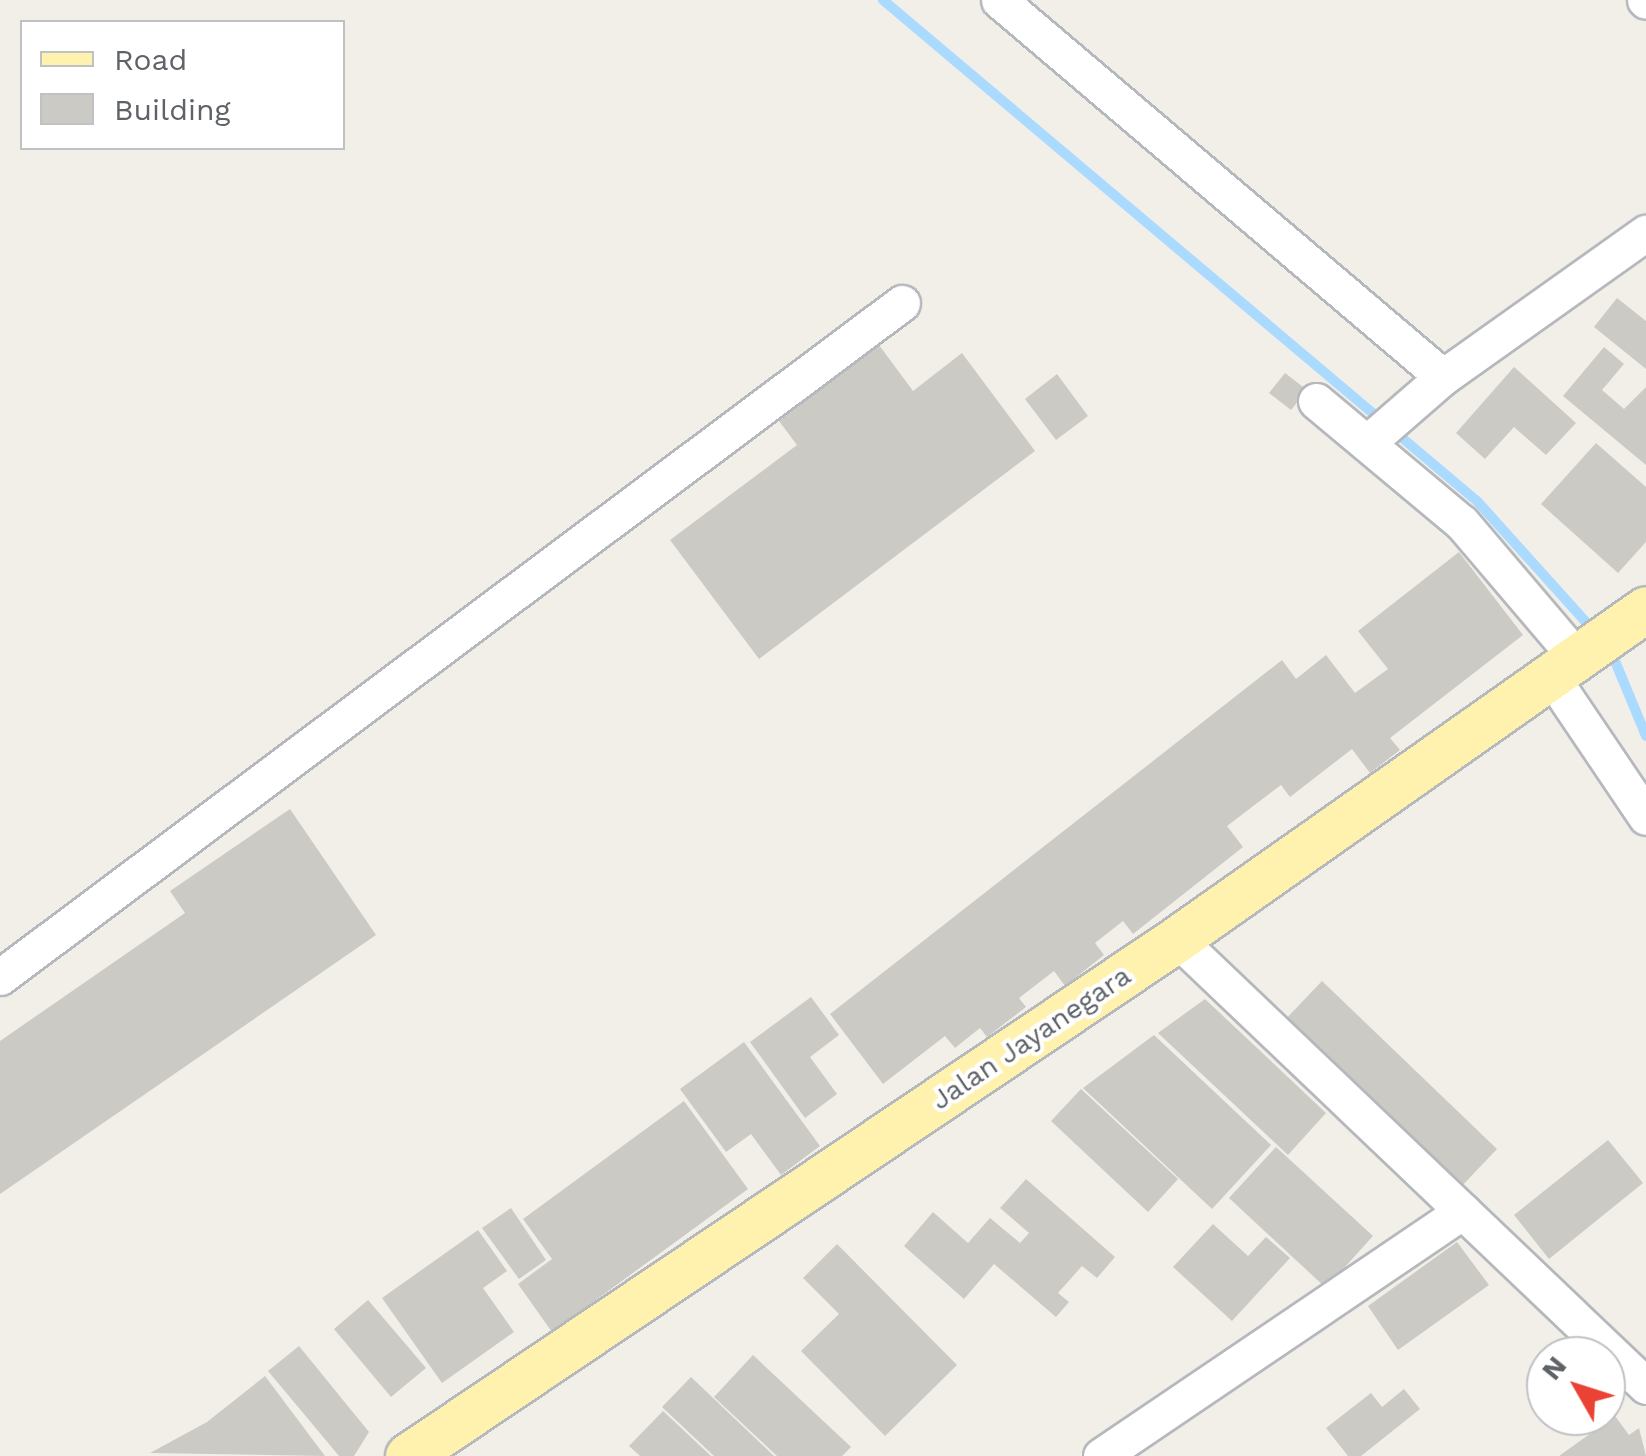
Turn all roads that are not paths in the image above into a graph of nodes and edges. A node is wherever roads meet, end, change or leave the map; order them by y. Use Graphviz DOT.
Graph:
graph roads {
  1 [pos="998,0"];
  2 [pos="1646,232"];
  3 [pos="902,304"];
  4 [pos="1434,385"];
  5 [pos="1316,401"];
  6 [pos="1373,438"];
  7 [pos="1644,610"];
  8 [pos="1572,662"];
  9 [pos="1646,817"];
  10 [pos="1178,939"];
  11 [pos="0,977"];
  12 [pos="1463,1211"];
  13 [pos="1646,1386"];
  14 [pos="408,1456"];
  15 [pos="1101,1456"];
  1 -- 4 [label="street"];
  2 -- 4 [label="street"];
  3 -- 11 [label="street"];
  4 -- 6 [label="street"];
  5 -- 6 [label="street"];
  6 -- 8 [label="street"];
  7 -- 8 [label="main road, Jalan Jayanegara"];
  8 -- 9 [label="street"];
  8 -- 10 [label="main road, Jalan Jayanegara"];
  10 -- 12 [label="street"];
  10 -- 14 [label="main road, Jalan Jayanegara"];
  12 -- 13 [label="street"];
  12 -- 15 [label="street"];
}
